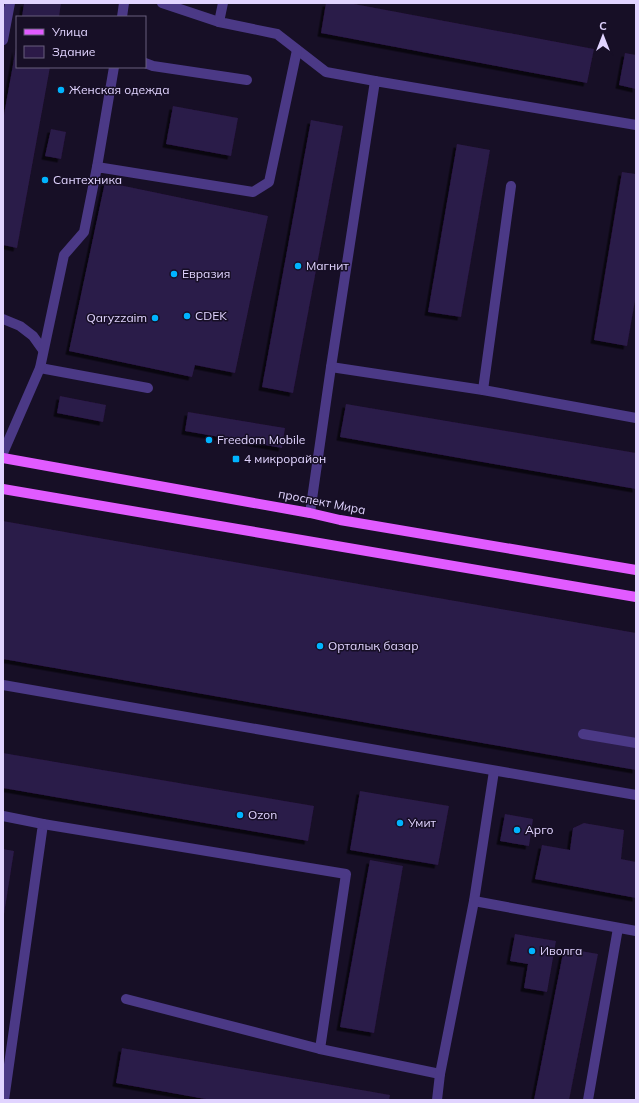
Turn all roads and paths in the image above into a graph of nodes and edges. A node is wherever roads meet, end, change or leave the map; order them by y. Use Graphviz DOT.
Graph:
graph roads {
  1 [pos="10,3"];
  2 [pos="124,3"];
  3 [pos="162,3"];
  4 [pos="223,3"];
  5 [pos="122,16"];
  6 [pos="219,22"];
  7 [pos="3,40"];
  8 [pos="297,50"];
  9 [pos="146,63"];
  10 [pos="114,68"];
  11 [pos="247,80"];
  12 [pos="375,82"];
  13 [pos="636,125"];
  14 [pos="97,167"];
  15 [pos="511,186"];
  16 [pos="3,319"];
  17 [pos="43,350"];
  18 [pos="331,367"];
  19 [pos="40,368"];
  20 [pos="148,388"];
  21 [pos="483,390"];
  22 [pos="636,418"];
  23 [pos="3,453"];
  24 [pos="3,458"];
  25 [pos="3,489"];
  26 [pos="310,513"];
  27 [pos="636,570"];
  28 [pos="636,597"];
  29 [pos="3,685"];
  30 [pos="583,734"];
  31 [pos="636,743"];
  32 [pos="494,771"];
  33 [pos="636,795"];
  34 [pos="3,816"];
  35 [pos="43,824"];
  36 [pos="474,901"];
  37 [pos="618,928"];
  38 [pos="636,931"];
  39 [pos="126,999"];
  40 [pos="320,1049"];
  41 [pos="440,1074"];
  42 [pos="4,1100"];
  43 [pos="437,1100"];
  44 [pos="588,1100"];
  1 -- 7 [label="street"];
  2 -- 5 [label="street"];
  3 -- 6 [label="street"];
  4 -- 6 [label="street"];
  6 -- 8 [label="street"];
  8 -- 12 [label="street"];
  8 -- 14 [label="street"];
  9 -- 11 [label="street"];
  10 -- 14 [label="street"];
  12 -- 13 [label="street"];
  12 -- 18 [label="street"];
  14 -- 17 [label="street"];
  15 -- 21 [label="street"];
  16 -- 17 [label="street"];
  17 -- 19 [label="street"];
  18 -- 21 [label="street"];
  18 -- 26 [label="street"];
  19 -- 20 [label="street"];
  19 -- 23 [label="street"];
  21 -- 22 [label="street"];
  24 -- 26 [label="main road, проспект Мира"];
  25 -- 28 [label="main road"];
  26 -- 27 [label="main road, проспект Мира"];
  29 -- 32 [label="street"];
  30 -- 31 [label="street"];
  32 -- 33 [label="street"];
  32 -- 36 [label="street"];
  34 -- 35 [label="street"];
  35 -- 40 [label="street"];
  35 -- 42 [label="street"];
  36 -- 37 [label="street"];
  36 -- 41 [label="street"];
  37 -- 38 [label="street"];
  37 -- 44 [label="street"];
  39 -- 40 [label="street"];
  40 -- 41 [label="street"];
  41 -- 43 [label="street"];
}
